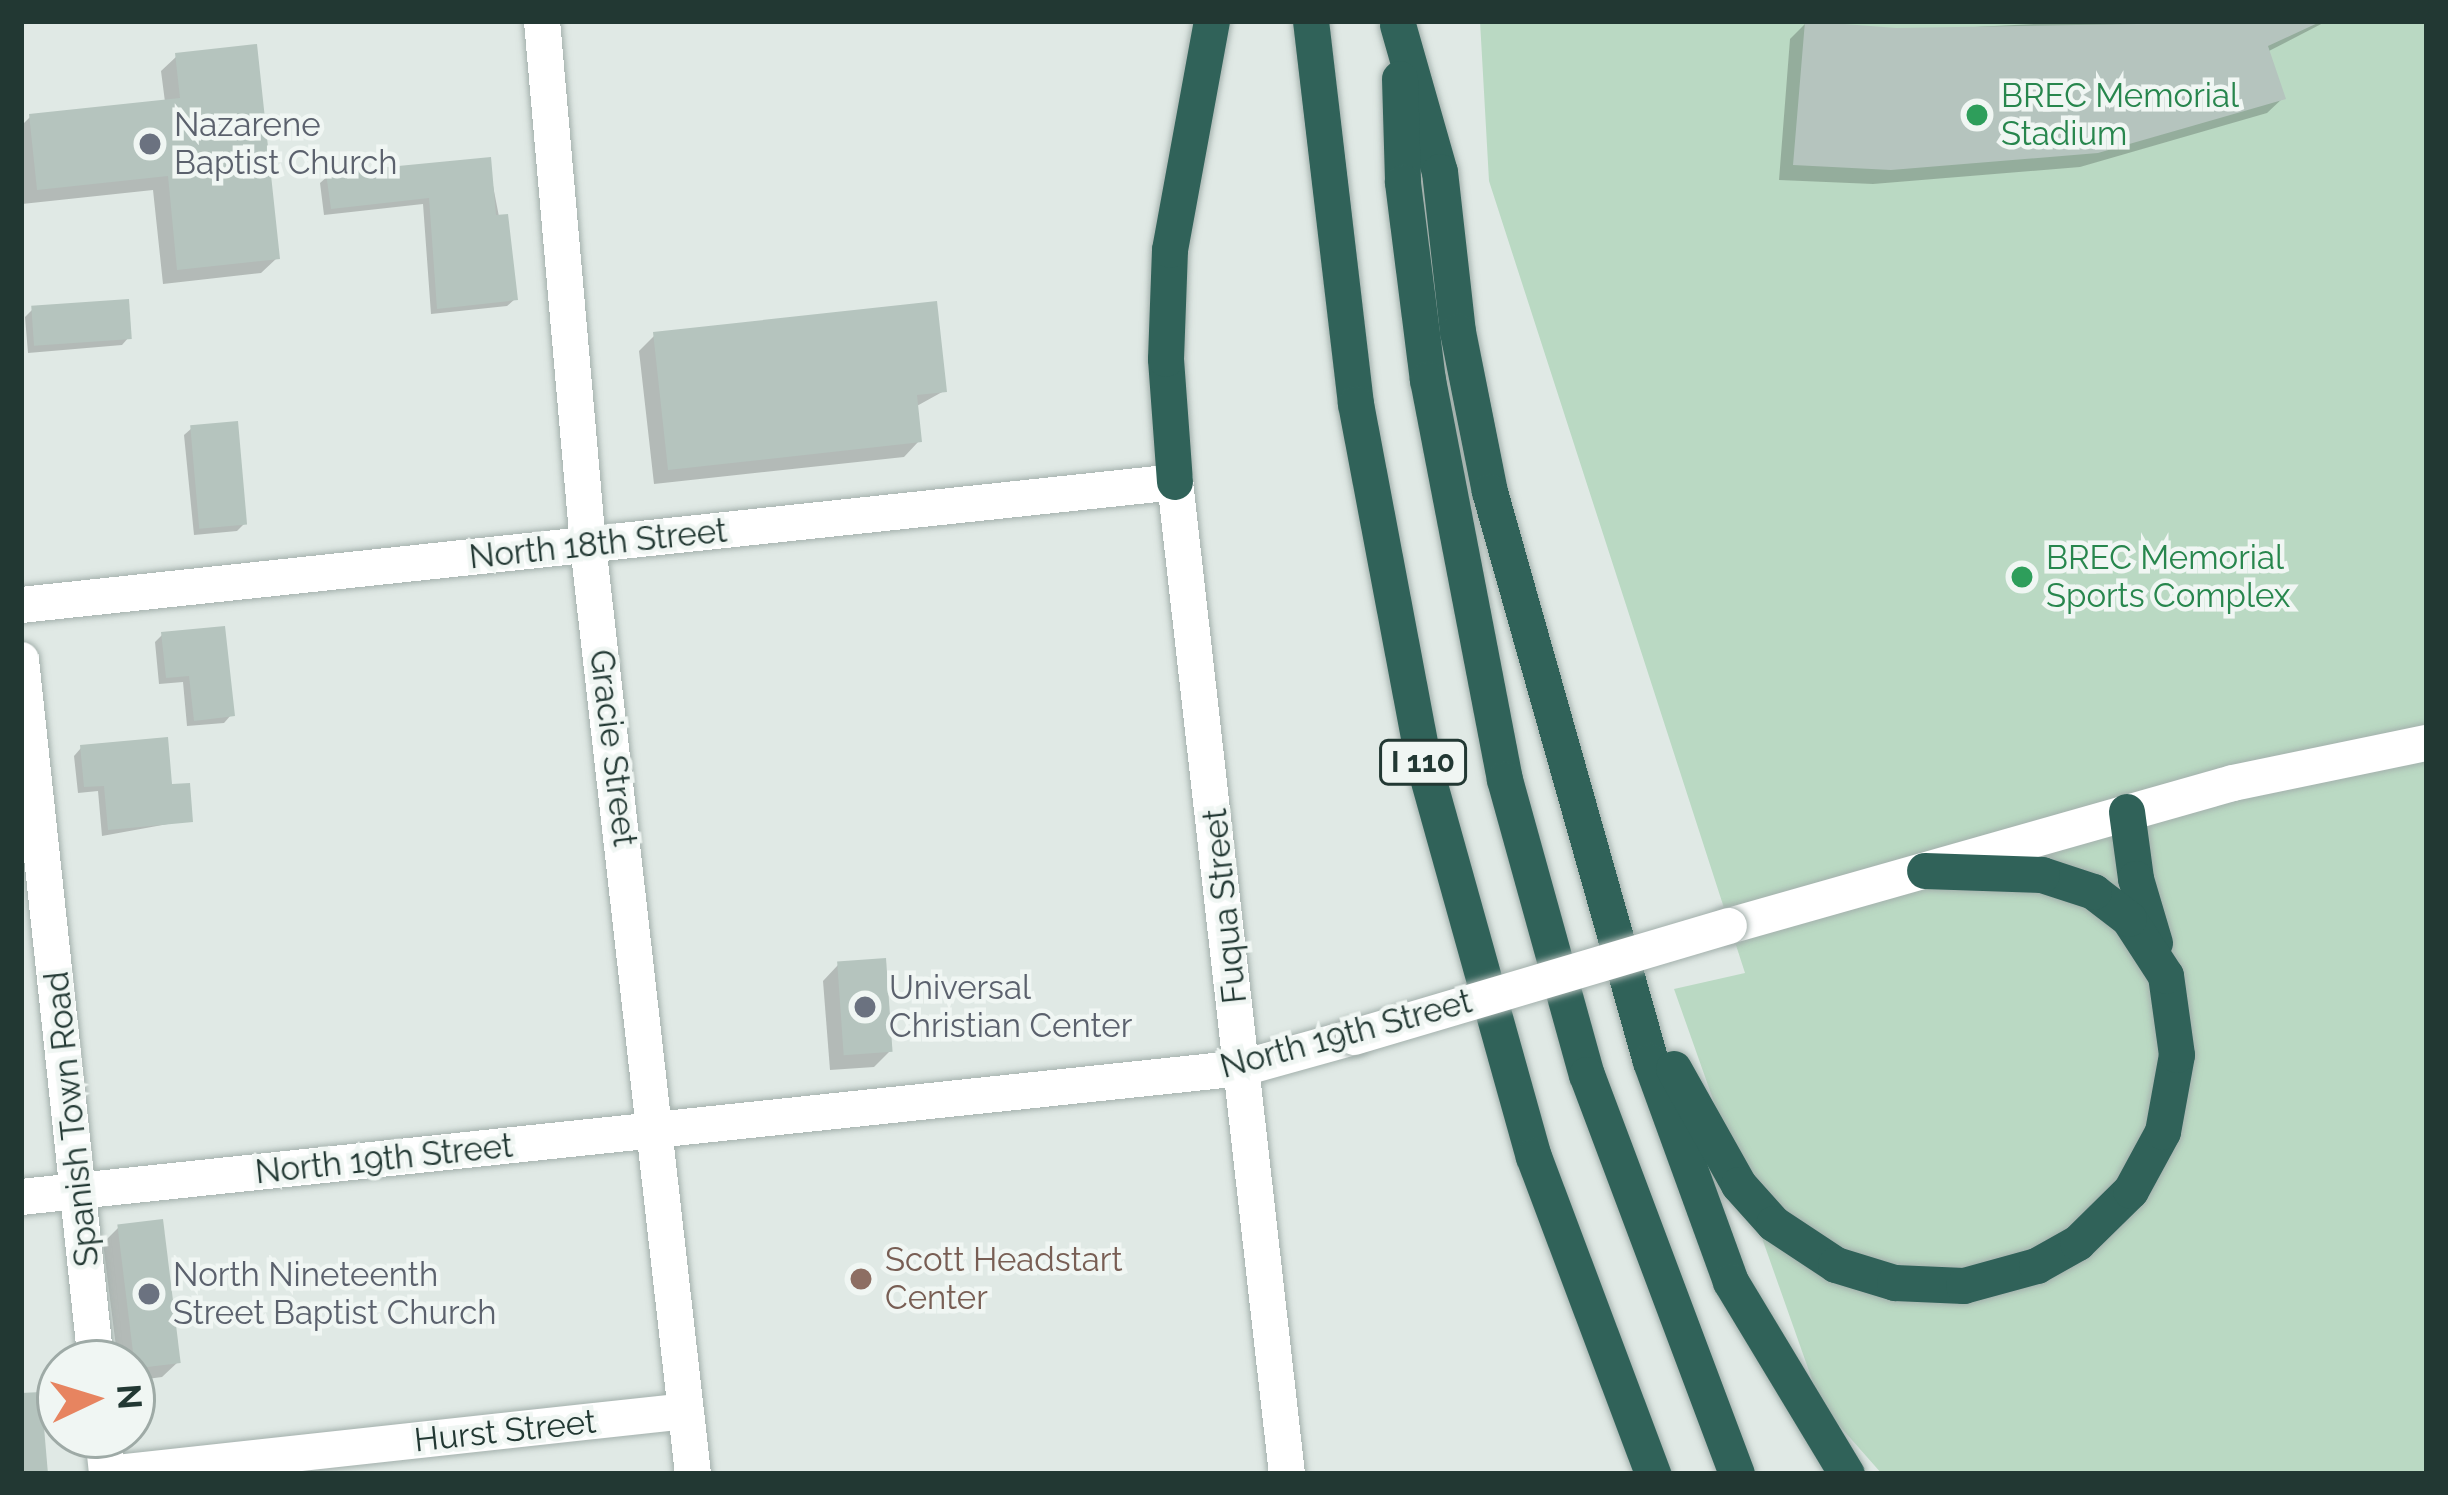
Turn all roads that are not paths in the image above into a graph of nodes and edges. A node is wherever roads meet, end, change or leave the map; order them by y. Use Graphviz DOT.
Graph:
graph roads {
  1 [pos="542,21"];
  2 [pos="1211,21"];
  3 [pos="1310,21"];
  4 [pos="1398,23"];
  5 [pos="1175,482"];
  6 [pos="588,545"];
  7 [pos="21,605"];
  8 [pos="21,660"];
  9 [pos="2427,743"];
  10 [pos="2128,812"];
  11 [pos="1925,871"];
  12 [pos="1605,887"];
  13 [pos="2166,976"];
  14 [pos="1242,1068"];
  15 [pos="660,1130"];
  16 [pos="81,1190"];
  17 [pos="21,1197"];
  18 [pos="95,1339"];
  19 [pos="686,1411"];
  20 [pos="107,1474"];
  21 [pos="693,1474"];
  22 [pos="1287,1474"];
  23 [pos="1654,1474"];
  24 [pos="1736,1474"];
  25 [pos="1846,1474"];
  1 -- 6 [label="street, Gracie Street"];
  2 -- 5 [label="highway"];
  3 -- 23 [label="highway, I 110"];
  4 -- 12 [label="highway"];
  4 -- 24 [label="highway, I 110"];
  5 -- 6 [label="street, North 18th Street"];
  5 -- 14 [label="street, Fuqua Street"];
  6 -- 7 [label="street, North 18th Street"];
  6 -- 15 [label="street, Gracie Street"];
  8 -- 16 [label="street, Spanish Town Road"];
  9 -- 10 [label="street, North 19th Street"];
  10 -- 11 [label="street, North 19th Street"];
  10 -- 13 [label="highway"];
  11 -- 13 [label="highway"];
  11 -- 14 [label="street, North 19th Street, bridge"];
  12 -- 13 [label="highway"];
  12 -- 25 [label="highway"];
  14 -- 15 [label="street, North 19th Street"];
  14 -- 22 [label="street, Fuqua Street"];
  15 -- 16 [label="street, North 19th Street"];
  15 -- 19 [label="street, Gracie Street"];
  16 -- 17 [label="street, North 19th Street"];
  16 -- 18 [label="street, Spanish Town Road"];
  19 -- 20 [label="street, Hurst Street"];
  19 -- 21 [label="street, Gracie Street"];
}
